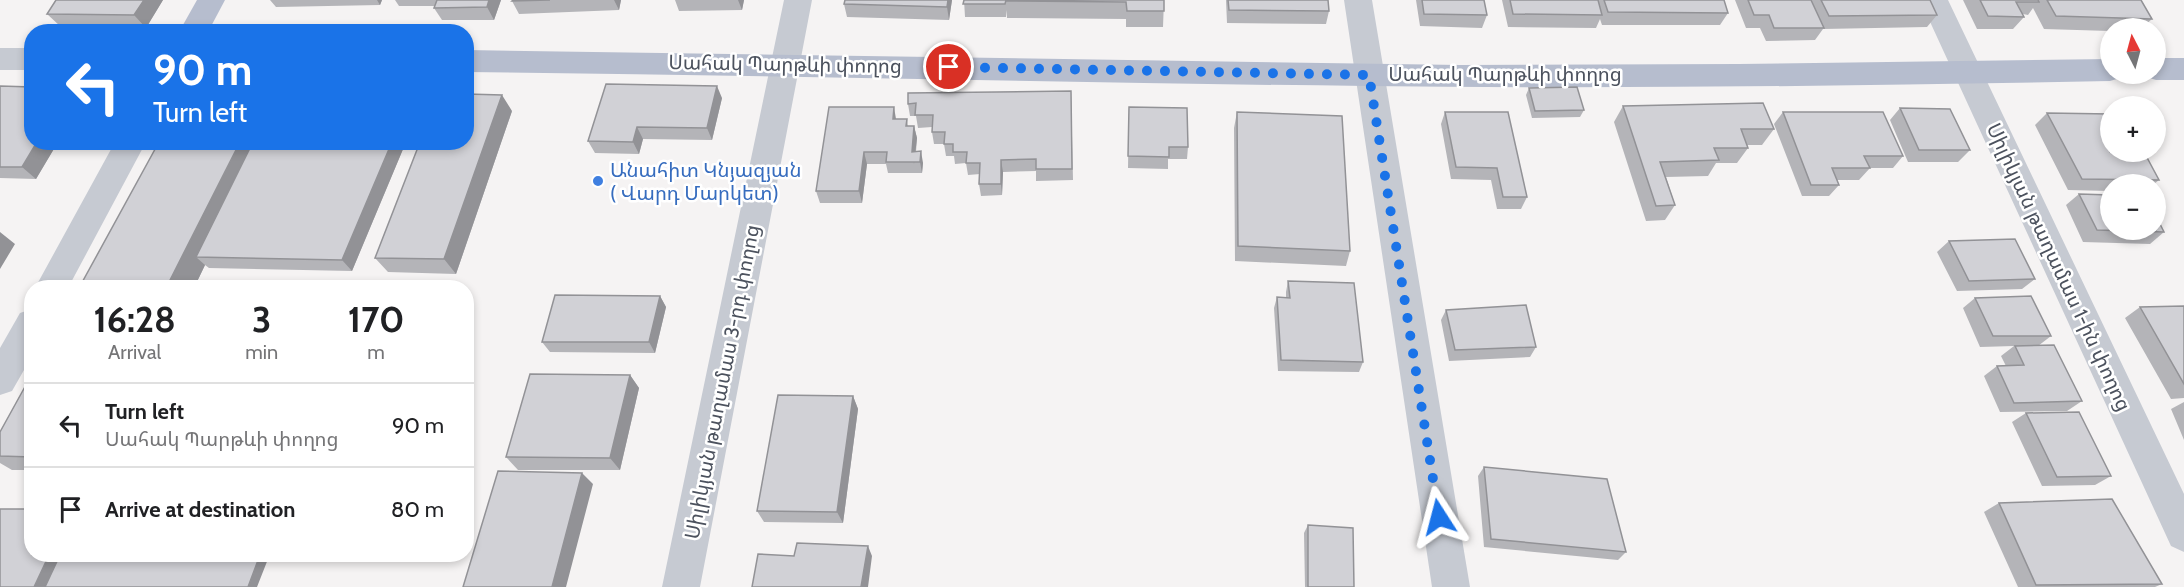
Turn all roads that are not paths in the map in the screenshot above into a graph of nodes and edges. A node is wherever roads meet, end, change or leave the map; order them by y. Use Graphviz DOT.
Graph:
graph roads {
  1 [pos="211,0"];
  2 [pos="798,0"];
  3 [pos="1358,0"];
  4 [pos="1934,0"];
  5 [pos="198,24"];
  6 [pos="0,59"];
  7 [pos="24,59"];
  8 [pos="474,61"];
  9 [pos="785,64"];
  10 [pos="2166,69"];
  11 [pos="2184,69"];
  12 [pos="2100,70"];
  13 [pos="1968,73"];
  14 [pos="1369,75"];
  15 [pos="127,150"];
  16 [pos="55,280"];
  17 [pos="24,337"];
  18 [pos="0,380"];
  19 [pos="2184,534"];
  20 [pos="681,587"];
  21 [pos="1451,587"];
  1 -- 5 [label="main road"];
  2 -- 9 [label="street, Սիլիկյան թաղամաս 3-րդ փողոց"];
  3 -- 14 [label="street"];
  4 -- 13 [label="street, Սիլիկյան թաղամաս 1-ին փողոց"];
  6 -- 7 [label="street"];
  8 -- 9 [label="main road, Սահակ Պարթևի փողոց"];
  9 -- 14 [label="main road, Սահակ Պարթևի փողոց"];
  9 -- 20 [label="street, Սիլիկյան թաղամաս 3-րդ փողոց"];
  10 -- 11 [label="main road"];
  12 -- 13 [label="main road, Սահակ Պարթևի փողոց"];
  13 -- 14 [label="main road, Սահակ Պարթևի փողոց"];
  13 -- 19 [label="street, Սիլիկյան թաղամաս 1-ին փողոց"];
  14 -- 21 [label="street"];
  15 -- 16 [label="street"];
  17 -- 18 [label="street"];
}
